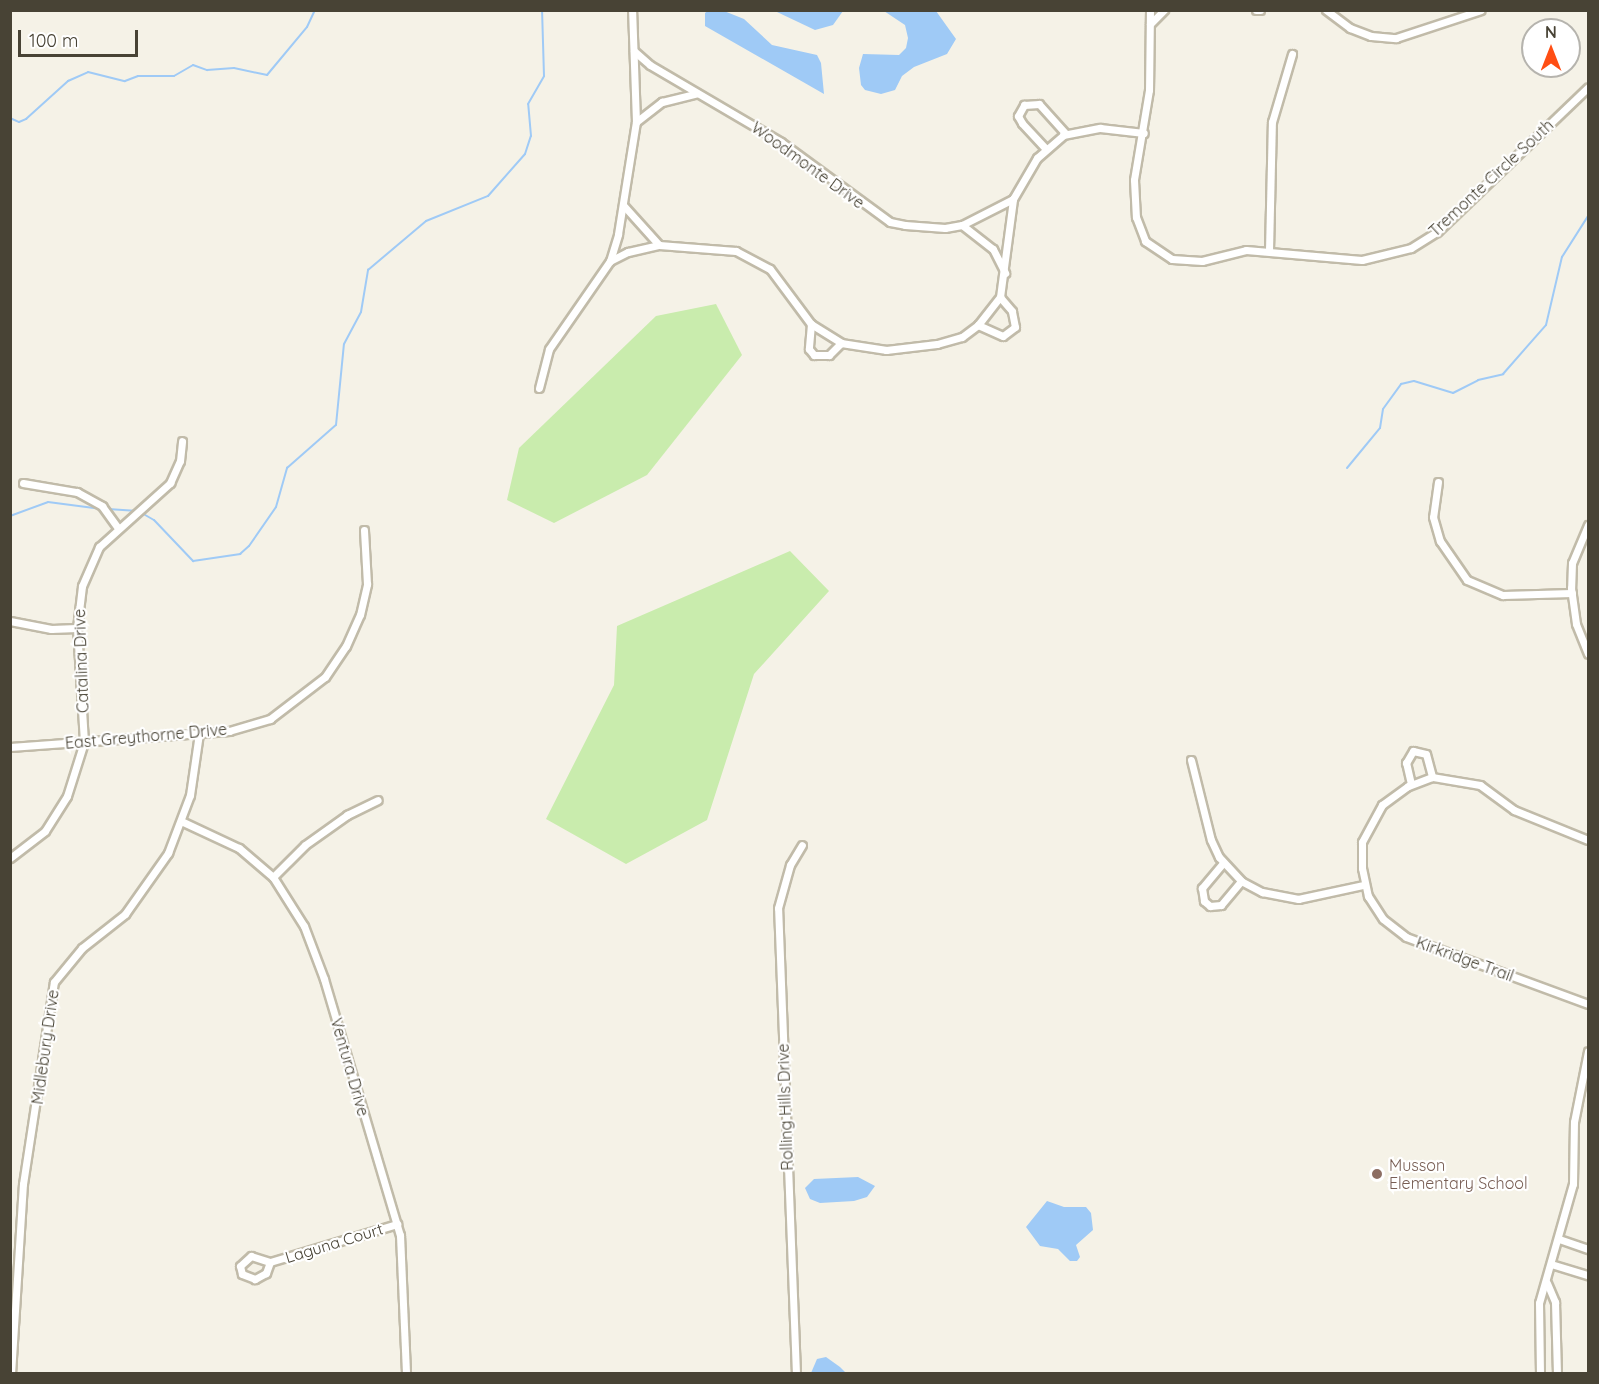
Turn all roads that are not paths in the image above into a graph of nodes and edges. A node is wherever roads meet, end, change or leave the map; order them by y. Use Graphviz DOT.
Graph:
graph roads {
  1 [pos="632,10"];
  2 [pos="1150,10"];
  3 [pos="1164,10"];
  4 [pos="1326,10"];
  5 [pos="1481,10"];
  6 [pos="1150,24"];
  7 [pos="634,51"];
  8 [pos="1292,54"];
  9 [pos="1588,87"];
  10 [pos="698,93"];
  11 [pos="636,122"];
  12 [pos="1144,133"];
  13 [pos="1066,134"];
  14 [pos="1046,149"];
  15 [pos="1013,199"];
  16 [pos="624,206"];
  17 [pos="962,225"];
  18 [pos="659,245"];
  19 [pos="1269,251"];
  20 [pos="610,261"];
  21 [pos="1005,273"];
  22 [pos="1000,297"];
  23 [pos="811,324"];
  24 [pos="978,325"];
  25 [pos="841,343"];
  26 [pos="539,388"];
  27 [pos="182,441"];
  28 [pos="1438,482"];
  29 [pos="23,483"];
  30 [pos="1588,525"];
  31 [pos="118,528"];
  32 [pos="364,530"];
  33 [pos="1572,593"];
  34 [pos="10,621"];
  35 [pos="77,628"];
  36 [pos="1588,654"];
  37 [pos="199,733"];
  38 [pos="84,742"];
  39 [pos="10,747"];
  40 [pos="1191,760"];
  41 [pos="1432,777"];
  42 [pos="1411,784"];
  43 [pos="378,800"];
  44 [pos="181,821"];
  45 [pos="1588,840"];
  46 [pos="802,845"];
  47 [pos="10,858"];
  48 [pos="1223,863"];
  49 [pos="273,876"];
  50 [pos="1241,880"];
  51 [pos="1363,885"];
  52 [pos="1588,1004"];
  53 [pos="1588,1051"];
  54 [pos="397,1224"];
  55 [pos="1558,1239"];
  56 [pos="1588,1249"];
  57 [pos="270,1262"];
  58 [pos="1551,1264"];
  59 [pos="1588,1275"];
  60 [pos="1547,1283"];
  61 [pos="13,1348"];
  62 [pos="11,1374"];
  63 [pos="406,1374"];
  64 [pos="796,1374"];
  65 [pos="1540,1374"];
  66 [pos="1557,1374"];
  1 -- 7 [label="street"];
  2 -- 6 [label="street, Tremonte Circle South"];
  3 -- 6 [label="street"];
  4 -- 5 [label="street"];
  6 -- 12 [label="street, Tremonte Circle South"];
  7 -- 10 [label="street, Woodmonte Drive"];
  7 -- 11 [label="street"];
  8 -- 19 [label="street"];
  9 -- 19 [label="street, Tremonte Circle South"];
  10 -- 11 [label="street"];
  10 -- 17 [label="street, Woodmonte Drive"];
  11 -- 16 [label="street"];
  12 -- 13 [label="street, Woodmonte Drive"];
  12 -- 19 [label="street, Tremonte Circle South"];
  13 -- 14 [label="street, Woodmonte Drive"];
  13 -- 14 [label="street"];
  14 -- 15 [label="street, Woodmonte Drive"];
  15 -- 17 [label="street, Woodmonte Drive"];
  15 -- 21 [label="street"];
  16 -- 18 [label="street"];
  16 -- 20 [label="street"];
  17 -- 21 [label="street"];
  18 -- 20 [label="street"];
  18 -- 23 [label="street"];
  20 -- 26 [label="street"];
  21 -- 22 [label="street"];
  22 -- 24 [label="street"];
  22 -- 24 [label="street"];
  23 -- 25 [label="street"];
  23 -- 25 [label="street"];
  24 -- 25 [label="street"];
  27 -- 31 [label="street, Catalina Drive"];
  28 -- 33 [label="street"];
  29 -- 31 [label="street"];
  30 -- 33 [label="street"];
  31 -- 35 [label="street, Catalina Drive"];
  32 -- 37 [label="street, East Greythorne Drive"];
  33 -- 36 [label="street"];
  34 -- 35 [label="street"];
  35 -- 38 [label="street, Catalina Drive"];
  37 -- 38 [label="street, East Greythorne Drive"];
  37 -- 44 [label="street, Midlebury Drive"];
  38 -- 39 [label="street, East Greythorne Drive"];
  38 -- 47 [label="street, Catalina Drive"];
  40 -- 48 [label="street"];
  41 -- 42 [label="street"];
  41 -- 42 [label="street"];
  41 -- 45 [label="street"];
  42 -- 51 [label="street"];
  43 -- 49 [label="street"];
  44 -- 49 [label="street, Ventura Drive"];
  44 -- 61 [label="street, Midlebury Drive"];
  46 -- 64 [label="street, Rolling Hills Drive"];
  48 -- 50 [label="street"];
  48 -- 50 [label="street"];
  49 -- 54 [label="street, Ventura Drive"];
  50 -- 51 [label="street"];
  51 -- 52 [label="street, Kirkridge Trail"];
  53 -- 55 [label="street"];
  54 -- 57 [label="street, Laguna Court"];
  54 -- 63 [label="street, Ventura Drive"];
  55 -- 56 [label="street"];
  55 -- 58 [label="street"];
  58 -- 59 [label="street"];
  58 -- 60 [label="street"];
  60 -- 65 [label="street"];
  60 -- 66 [label="street"];
  61 -- 62 [label="street, Midlebury Drive"];
}
